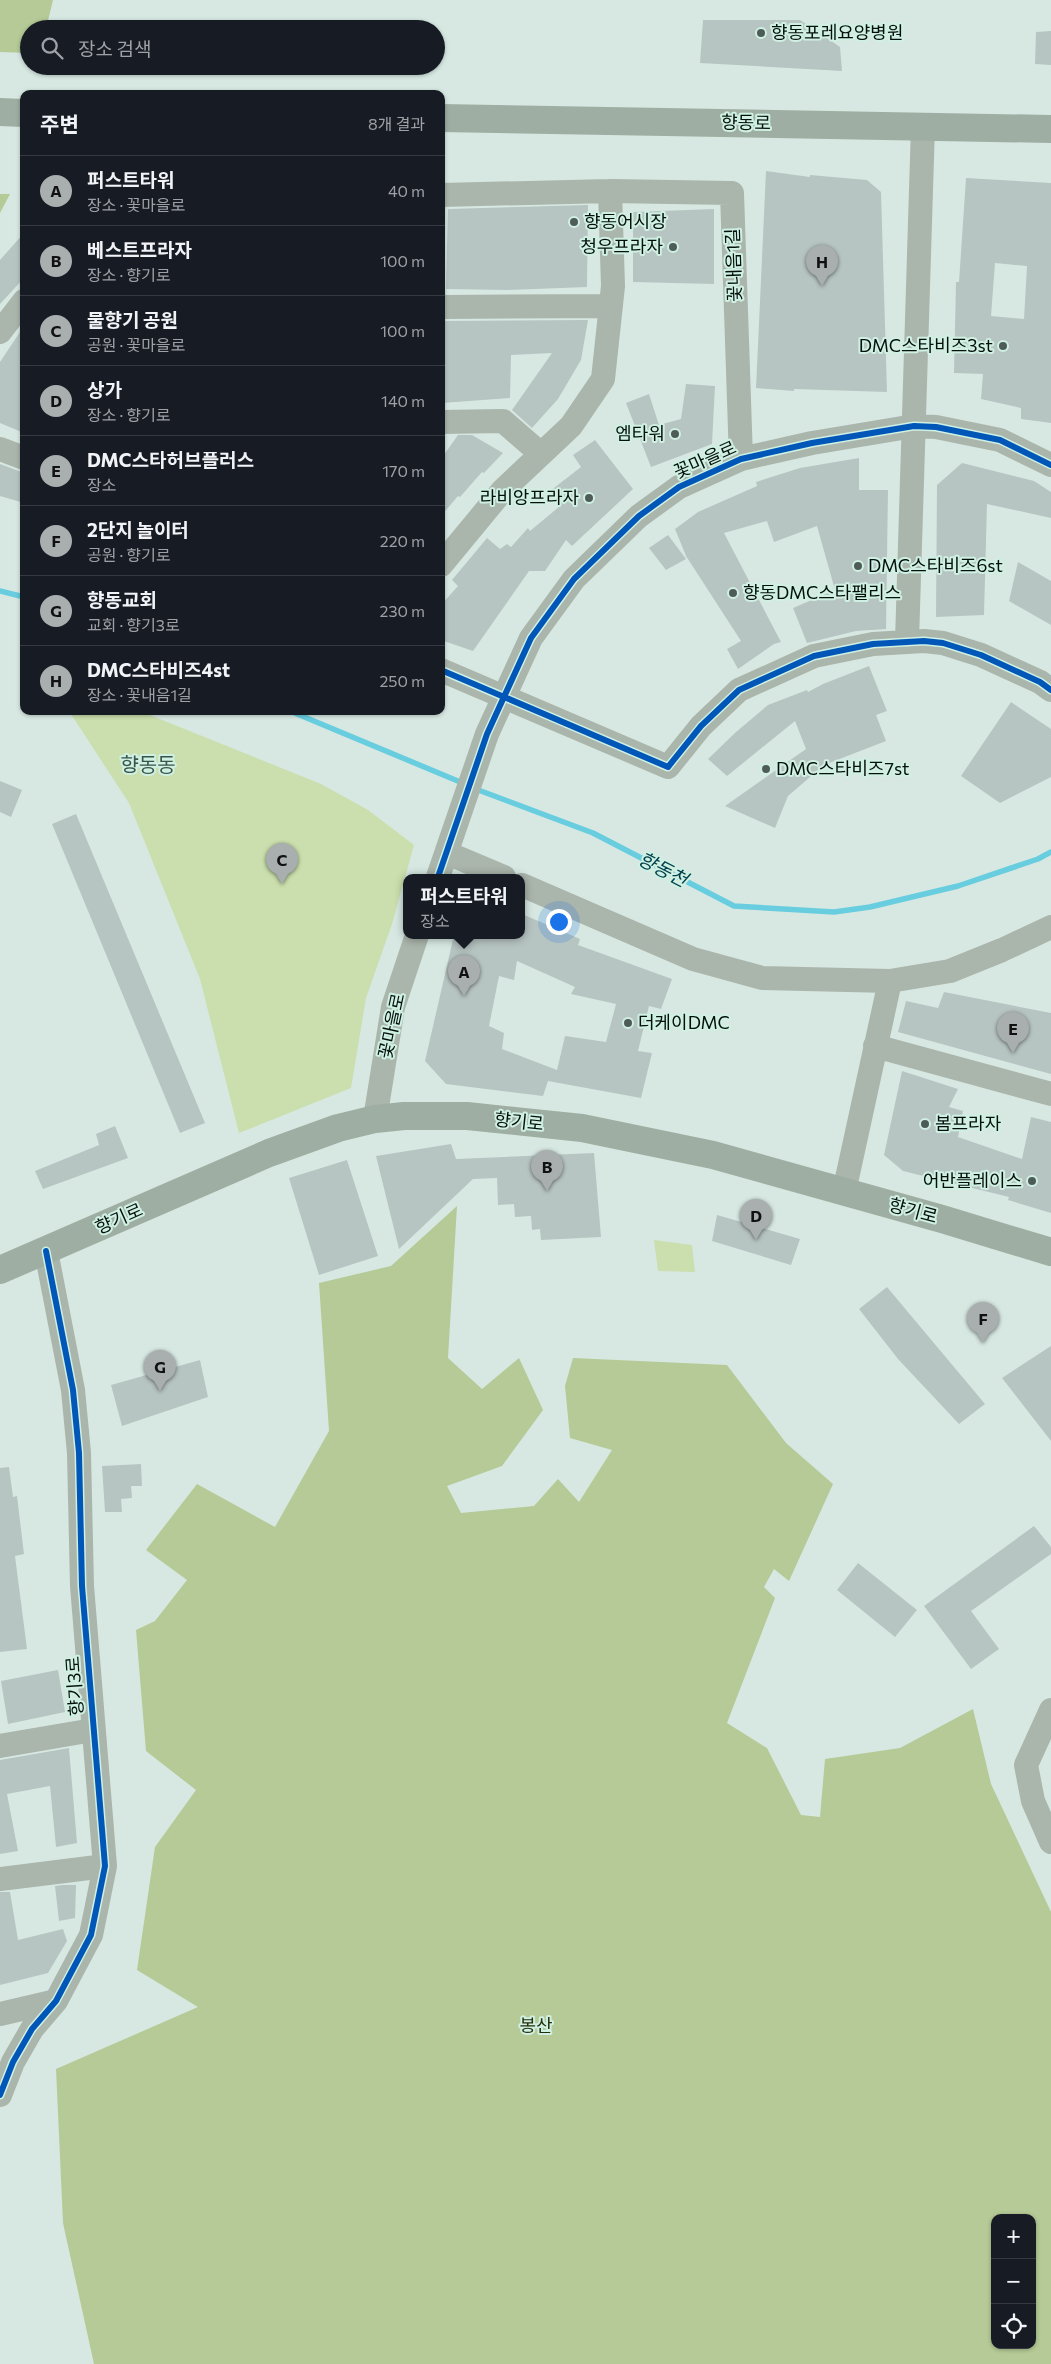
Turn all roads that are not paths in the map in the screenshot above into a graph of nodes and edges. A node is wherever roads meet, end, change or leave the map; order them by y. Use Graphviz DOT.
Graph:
graph roads {
  1 [pos="0,112"];
  2 [pos="20,113"];
  3 [pos="445,118"];
  4 [pos="923,126"];
  5 [pos="1051,128"];
  6 [pos="610,191"];
  7 [pos="445,195"];
  8 [pos="20,306"];
  9 [pos="611,306"];
  10 [pos="445,307"];
  11 [pos="0,332"];
  12 [pos="445,422"];
  13 [pos="914,426"];
  14 [pos="0,449"];
  15 [pos="541,454"];
  16 [pos="20,456"];
  17 [pos="740,459"];
  18 [pos="1051,465"];
  19 [pos="445,560"];
  20 [pos="907,641"];
  21 [pos="445,672"];
  22 [pos="1051,690"];
  23 [pos="505,697"];
  24 [pos="448,852"];
  25 [pos="439,874"];
  26 [pos="497,874"];
  27 [pos="525,886"];
  28 [pos="1051,927"];
  29 [pos="416,939"];
  30 [pos="890,981"];
  31 [pos="875,1046"];
  32 [pos="1051,1094"];
  33 [pos="375,1119"];
  34 [pos="844,1192"];
  35 [pos="46,1251"];
  36 [pos="1051,1252"];
  37 [pos="0,1270"];
  38 [pos="1051,1710"];
  39 [pos="93,1730"];
  40 [pos="0,1746"];
  41 [pos="1051,1842"];
  42 [pos="104,1866"];
  43 [pos="0,1879"];
  44 [pos="56,2001"];
  45 [pos="0,2014"];
  46 [pos="0,2095"];
  1 -- 2 [label="main road"];
  3 -- 4 [label="main road, 향동로"];
  4 -- 5 [label="main road, 향동로"];
  4 -- 13 [label="street"];
  6 -- 7 [label="street, 꽃내음1길"];
  6 -- 9 [label="street"];
  6 -- 17 [label="street, 꽃내음1길"];
  8 -- 11 [label="street"];
  9 -- 10 [label="street"];
  9 -- 15 [label="street"];
  12 -- 15 [label="street"];
  13 -- 17 [label="street, 꽃마을로"];
  13 -- 18 [label="street, 꽃마을로"];
  13 -- 20 [label="street"];
  14 -- 16 [label="street"];
  15 -- 19 [label="street"];
  17 -- 23 [label="street, 꽃마을로"];
  20 -- 22 [label="street"];
  20 -- 23 [label="street"];
  21 -- 23 [label="street"];
  23 -- 24 [label="street, 꽃마을로"];
  24 -- 25 [label="street"];
  24 -- 26 [label="street"];
  27 -- 30 [label="street"];
  28 -- 30 [label="street"];
  29 -- 33 [label="street, 꽃마을로"];
  30 -- 31 [label="street"];
  31 -- 32 [label="street"];
  31 -- 34 [label="street"];
  33 -- 34 [label="main road, 향기로"];
  33 -- 35 [label="main road, 향기로"];
  34 -- 36 [label="main road, 향기로"];
  35 -- 37 [label="main road, 향기로"];
  35 -- 39 [label="street, 향기3로"];
  38 -- 41 [label="street"];
  39 -- 40 [label="street, 향기3로"];
  39 -- 42 [label="street, 향기3로"];
  42 -- 43 [label="street"];
  42 -- 44 [label="street, 향기3로"];
  44 -- 45 [label="street"];
  44 -- 46 [label="street, 향기3로"];
}
